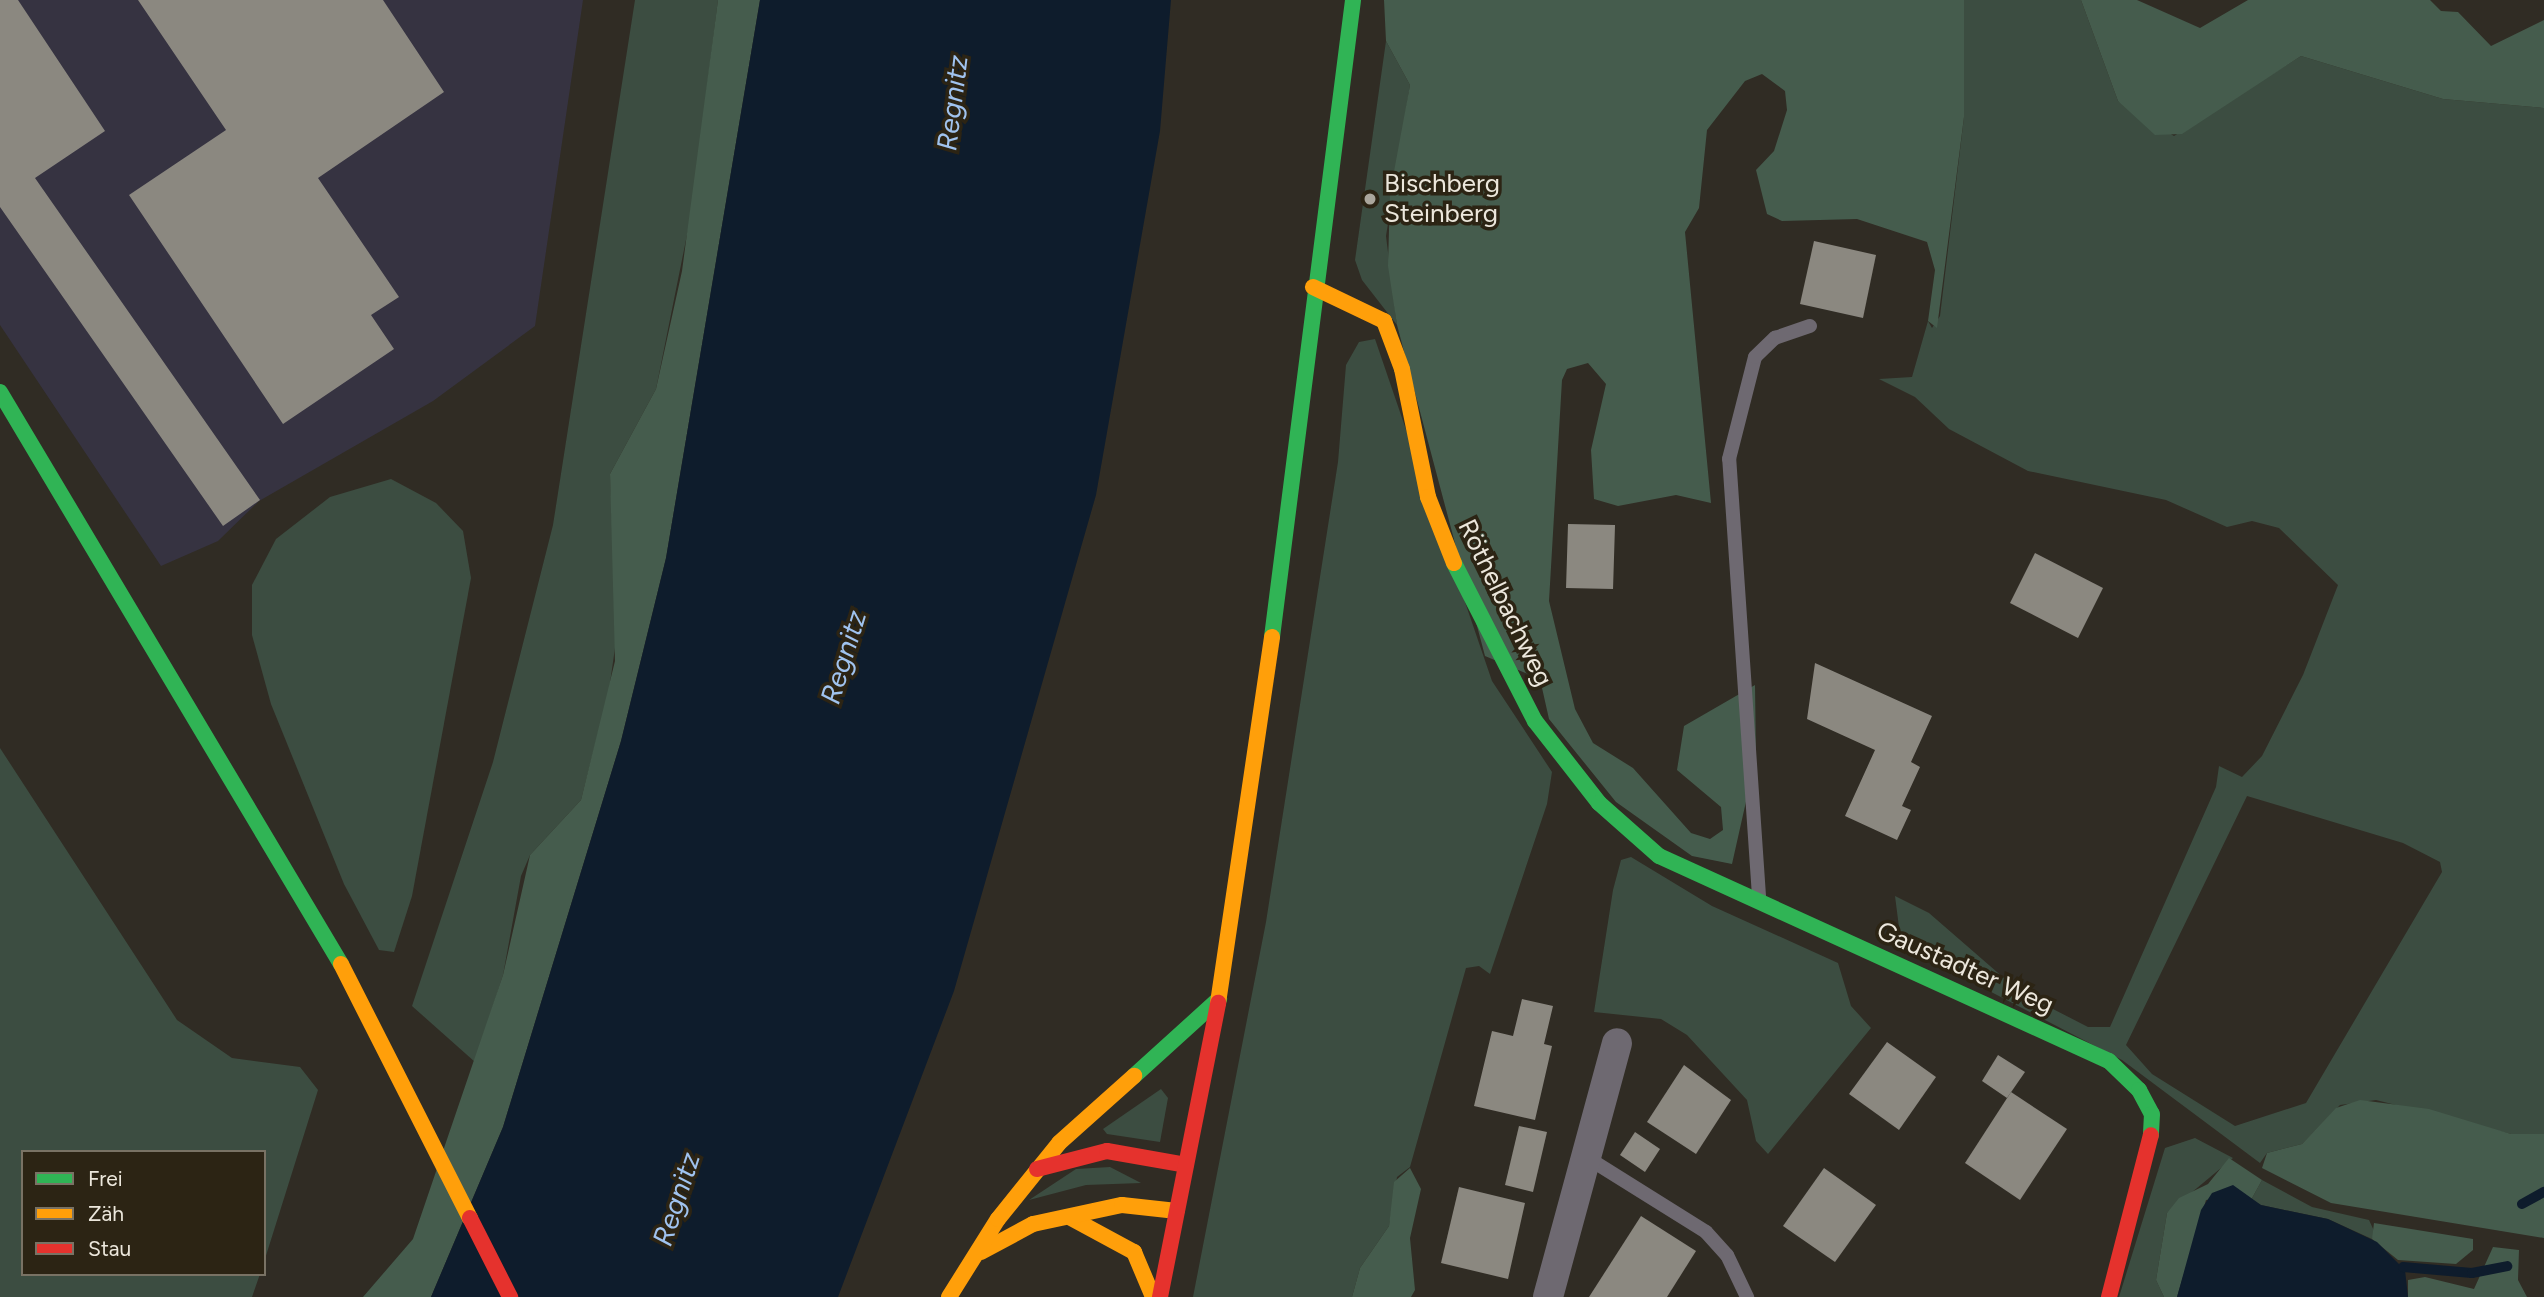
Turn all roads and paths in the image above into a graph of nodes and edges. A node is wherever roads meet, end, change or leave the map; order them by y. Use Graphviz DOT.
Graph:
graph roads {
  1 [pos="1353,0"];
  2 [pos="1313,287"];
  3 [pos="1810,326"];
  4 [pos="0,392"];
  5 [pos="1737,892"];
  6 [pos="1759,901"];
  7 [pos="1219,999"];
  8 [pos="1617,1043"];
  9 [pos="1583,1154"];
  10 [pos="1186,1166"];
  11 [pos="1035,1170"];
  12 [pos="1177,1211"];
  13 [pos="1072,1218"];
  14 [pos="981,1252"];
  15 [pos="510,1297"];
  16 [pos="949,1297"];
  17 [pos="1153,1297"];
  18 [pos="1160,1297"];
  19 [pos="1548,1297"];
  20 [pos="1747,1297"];
  21 [pos="2109,1297"];
  1 -- 2 [label="street"];
  2 -- 5 [label="street, Röthelbachweg"];
  2 -- 7 [label="street"];
  3 -- 6 [label="lane"];
  4 -- 15 [label="street"];
  5 -- 6 [label="street, Gaustadter Weg"];
  6 -- 21 [label="street, Gaustadter Weg"];
  7 -- 10 [label="street"];
  7 -- 11 [label="street"];
  8 -- 9 [label="street"];
  9 -- 19 [label="street"];
  9 -- 20 [label="lane"];
  10 -- 11 [label="street"];
  10 -- 12 [label="street"];
  11 -- 14 [label="street"];
  12 -- 13 [label="street"];
  12 -- 18 [label="street"];
  13 -- 14 [label="street"];
  13 -- 17 [label="street"];
  14 -- 16 [label="street"];
}
